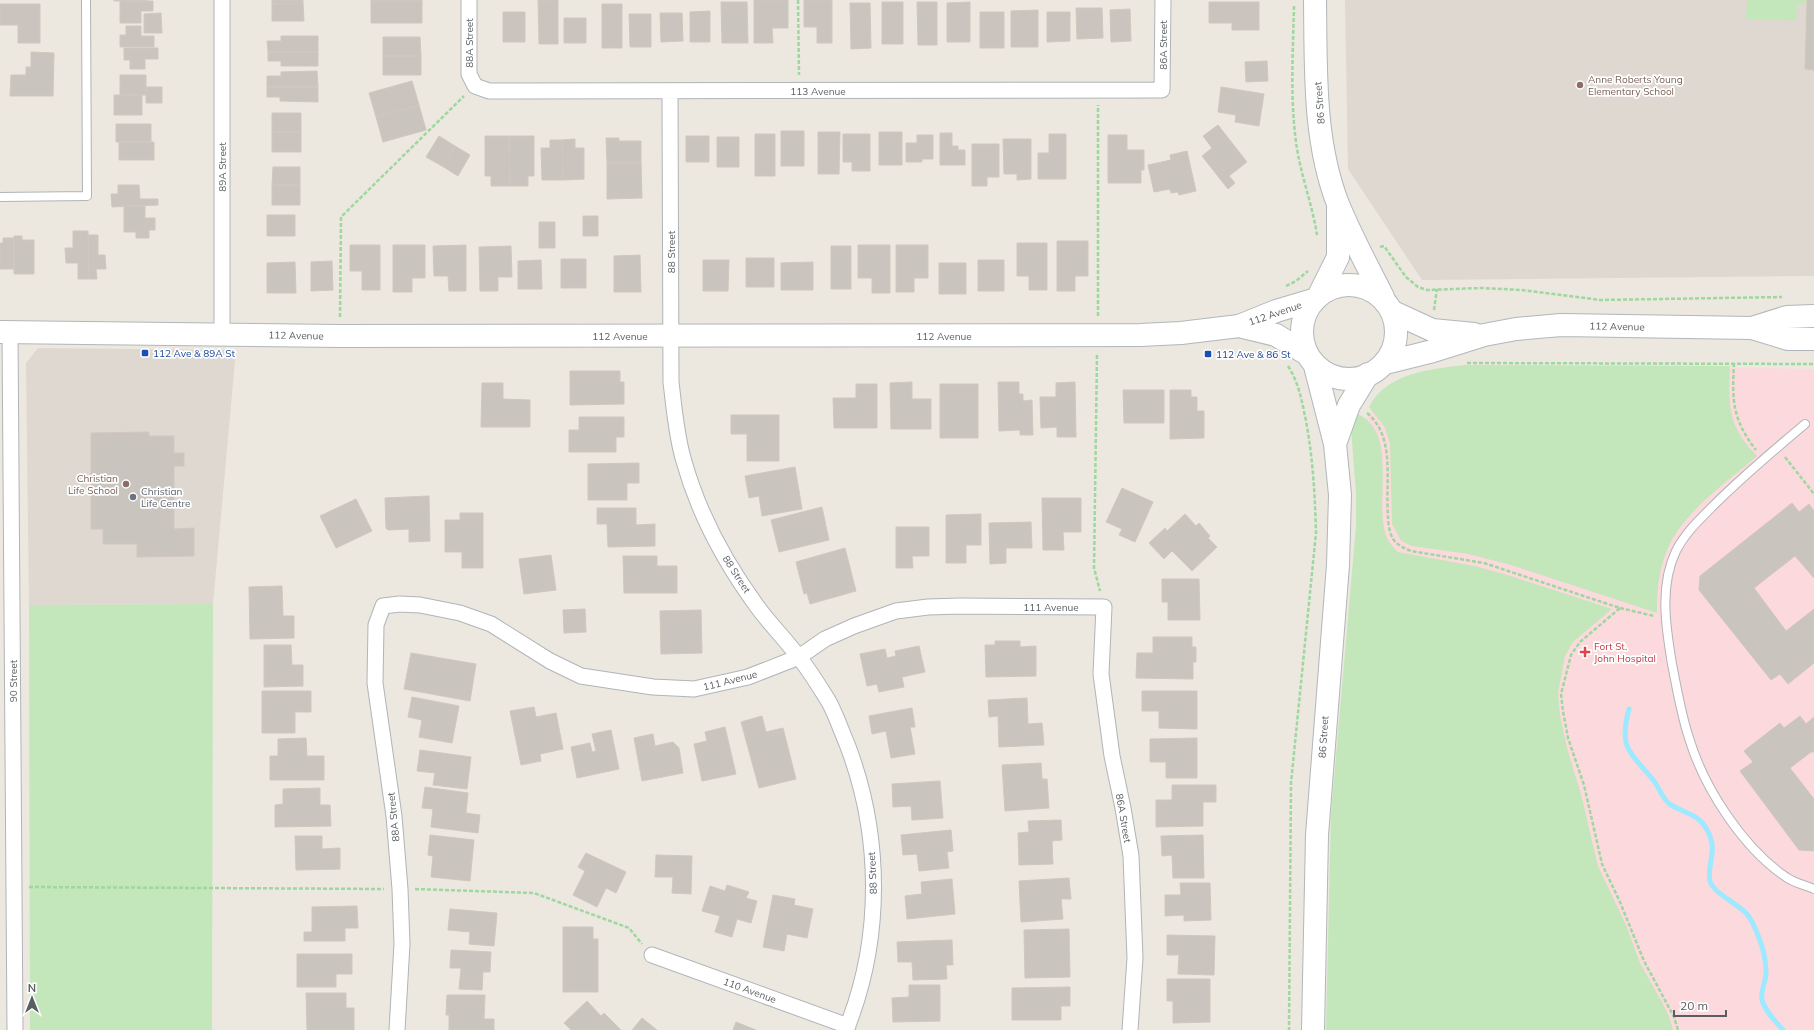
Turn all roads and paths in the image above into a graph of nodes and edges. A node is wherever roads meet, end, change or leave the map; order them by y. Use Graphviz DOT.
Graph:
graph roads {
  1 [pos="86,0"];
  2 [pos="222,0"];
  3 [pos="469,0"];
  4 [pos="798,0"];
  5 [pos="1163,0"];
  6 [pos="1294,0"];
  7 [pos="1315,0"];
  8 [pos="474,86"];
  9 [pos="1098,89"];
  10 [pos="1162,90"];
  11 [pos="670,92"];
  12 [pos="799,92"];
  13 [pos="0,197"];
  14 [pos="1338,204"];
  15 [pos="1317,238"];
  16 [pos="1377,248"];
  17 [pos="1311,267"];
  18 [pos="1283,288"];
  19 [pos="1437,289"];
  20 [pos="1316,297"];
  21 [pos="1785,297"];
  22 [pos="1388,305"];
  23 [pos="1434,313"];
  24 [pos="1814,316"];
  25 [pos="1098,321"];
  26 [pos="1238,326"];
  27 [pos="1752,328"];
  28 [pos="5,332"];
  29 [pos="222,334"];
  30 [pos="1484,335"];
  31 [pos="340,336"];
  32 [pos="671,336"];
  33 [pos="1814,339"];
  34 [pos="1097,354"];
  35 [pos="1284,360"];
  36 [pos="1311,360"];
  37 [pos="1461,363"];
  38 [pos="1734,363"];
  39 [pos="1814,364"];
  40 [pos="1377,368"];
  41 [pos="1364,410"];
  42 [pos="1805,424"];
  43 [pos="1335,444"];
  44 [pos="1777,448"];
  45 [pos="1764,459"];
  46 [pos="1814,494"];
  47 [pos="6,576"];
  48 [pos="384,606"];
  49 [pos="1104,607"];
  50 [pos="1620,608"];
  51 [pos="1666,619"];
  52 [pos="799,657"];
  53 [pos="14,887"];
  54 [pos="400,889"];
  55 [pos="1814,889"];
  56 [pos="652,955"];
  57 [pos="847,1028"];
  58 [pos="15,1030"];
  59 [pos="397,1030"];
  60 [pos="1130,1030"];
  61 [pos="1289,1030"];
  62 [pos="1313,1030"];
  63 [pos="1678,1030"];
  1 -- 13 [label="lane"];
  2 -- 29 [label="street, 89A Street"];
  3 -- 8 [label="street, 88A Street"];
  4 -- 12 [label="path"];
  5 -- 10 [label="street, 86A Street"];
  6 -- 15 [label="path"];
  7 -- 14 [label="street, 86 Street"];
  8 -- 11 [label="street, 113 Avenue"];
  8 -- 31 [label="path"];
  9 -- 10 [label="street, 113 Avenue"];
  9 -- 12 [label="street, 113 Avenue"];
  9 -- 25 [label="path"];
  11 -- 12 [label="street, 113 Avenue"];
  11 -- 32 [label="street, 88 Street"];
  14 -- 20 [label="street, 86 Street"];
  14 -- 22 [label="street, 86 Street"];
  16 -- 19 [label="path"];
  17 -- 18 [label="path"];
  19 -- 21 [label="path"];
  19 -- 23 [label="path"];
  20 -- 22 [label="street"];
  20 -- 26 [label="street, 112 Avenue"];
  20 -- 36 [label="street"];
  22 -- 30 [label="street, 112 Avenue"];
  22 -- 40 [label="street"];
  24 -- 27 [label="street, 112 Avenue"];
  26 -- 32 [label="street, 112 Avenue"];
  26 -- 36 [label="street, 112 Avenue"];
  27 -- 30 [label="street, 112 Avenue"];
  27 -- 33 [label="street, 112 Avenue"];
  28 -- 29 [label="street, 112 Avenue"];
  28 -- 47 [label="street, 90 Street"];
  29 -- 31 [label="street, 112 Avenue"];
  30 -- 40 [label="street, 112 Avenue"];
  31 -- 32 [label="street, 112 Avenue"];
  32 -- 52 [label="street, 88 Street"];
  34 -- 49 [label="path"];
  35 -- 61 [label="path"];
  36 -- 40 [label="street"];
  36 -- 43 [label="street, 86 Street"];
  37 -- 38 [label="path"];
  38 -- 39 [label="path"];
  38 -- 45 [label="path"];
  40 -- 43 [label="street, 86 Street"];
  41 -- 50 [label="path"];
  42 -- 44 [label="lane"];
  43 -- 62 [label="street, 86 Street"];
  44 -- 45 [label="lane"];
  44 -- 46 [label="path"];
  45 -- 51 [label="lane"];
  47 -- 53 [label="street, 90 Street"];
  48 -- 52 [label="street, 111 Avenue"];
  48 -- 54 [label="street, 88A Street"];
  49 -- 52 [label="street, 111 Avenue"];
  49 -- 60 [label="street, 86A Street"];
  50 -- 51 [label="path"];
  50 -- 63 [label="path"];
  51 -- 55 [label="lane"];
  52 -- 57 [label="street, 88 Street"];
  53 -- 54 [label="path"];
  53 -- 58 [label="street, 90 Street"];
  54 -- 56 [label="path"];
  54 -- 59 [label="street, 88A Street"];
  56 -- 57 [label="street, 110 Avenue"];
}
